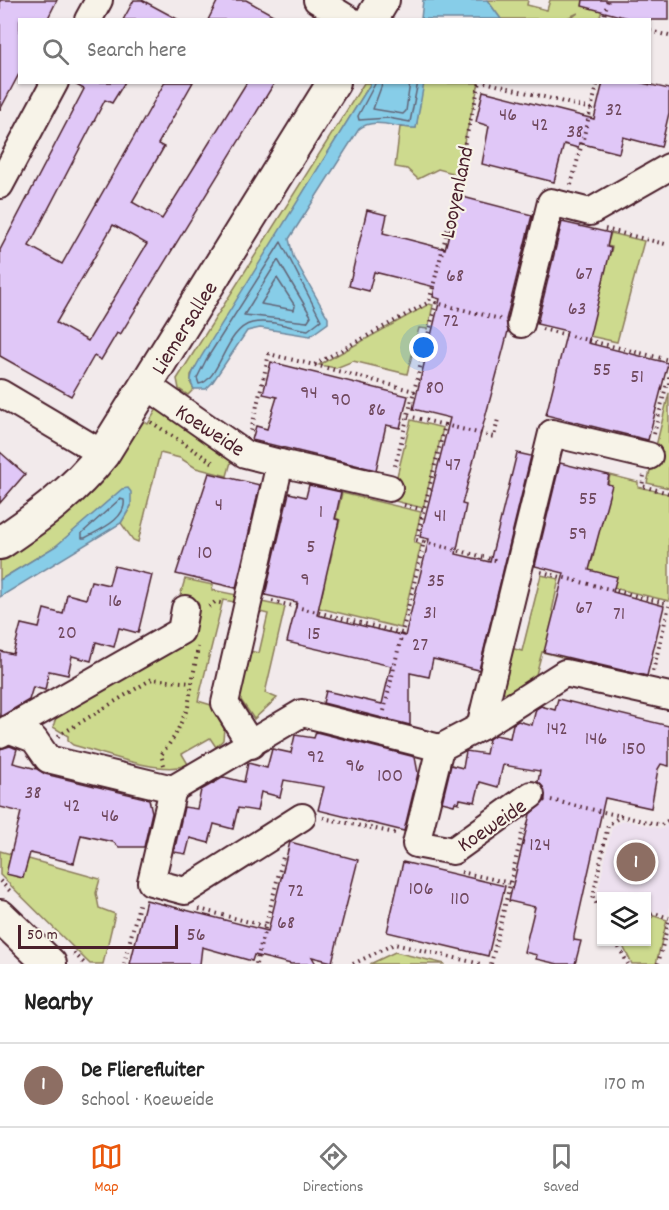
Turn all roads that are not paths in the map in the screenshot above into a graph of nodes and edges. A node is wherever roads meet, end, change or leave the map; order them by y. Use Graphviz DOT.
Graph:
graph roads {
  1 [pos="99,0"];
  2 [pos="317,0"];
  3 [pos="383,0"];
  4 [pos="89,18"];
  5 [pos="347,18"];
  6 [pos="372,18"];
  7 [pos="54,84"];
  8 [pos="333,84"];
  9 [pos="669,166"];
  10 [pos="0,186"];
  11 [pos="521,324"];
  12 [pos="146,385"];
  13 [pos="0,393"];
  14 [pos="103,454"];
  15 [pos="649,456"];
  16 [pos="280,463"];
  17 [pos="389,488"];
  18 [pos="0,543"];
  19 [pos="190,621"];
  20 [pos="659,694"];
  21 [pos="480,727"];
  22 [pos="4,732"];
  23 [pos="251,745"];
  24 [pos="440,748"];
  25 [pos="173,789"];
  26 [pos="531,795"];
  27 [pos="297,820"];
  28 [pos="0,916"];
  29 [pos="50,964"];
  1 -- 4 [label="street"];
  2 -- 5 [label="street"];
  3 -- 6 [label="street"];
  7 -- 10 [label="street"];
  8 -- 12 [label="street, Liemersallee"];
  9 -- 11 [label="street"];
  12 -- 14 [label="street, Liemersallee"];
  12 -- 16 [label="street, Koeweide"];
  13 -- 14 [label="street"];
  14 -- 18 [label="street, Liemersallee"];
  15 -- 21 [label="street"];
  16 -- 17 [label="street, Koeweide"];
  16 -- 23 [label="street"];
  19 -- 22 [label="street"];
  20 -- 21 [label="street"];
  21 -- 24 [label="street"];
  22 -- 25 [label="street"];
  23 -- 24 [label="street"];
  23 -- 25 [label="street"];
  24 -- 26 [label="street, Koeweide"];
  25 -- 27 [label="street"];
  28 -- 29 [label="street"];
}
